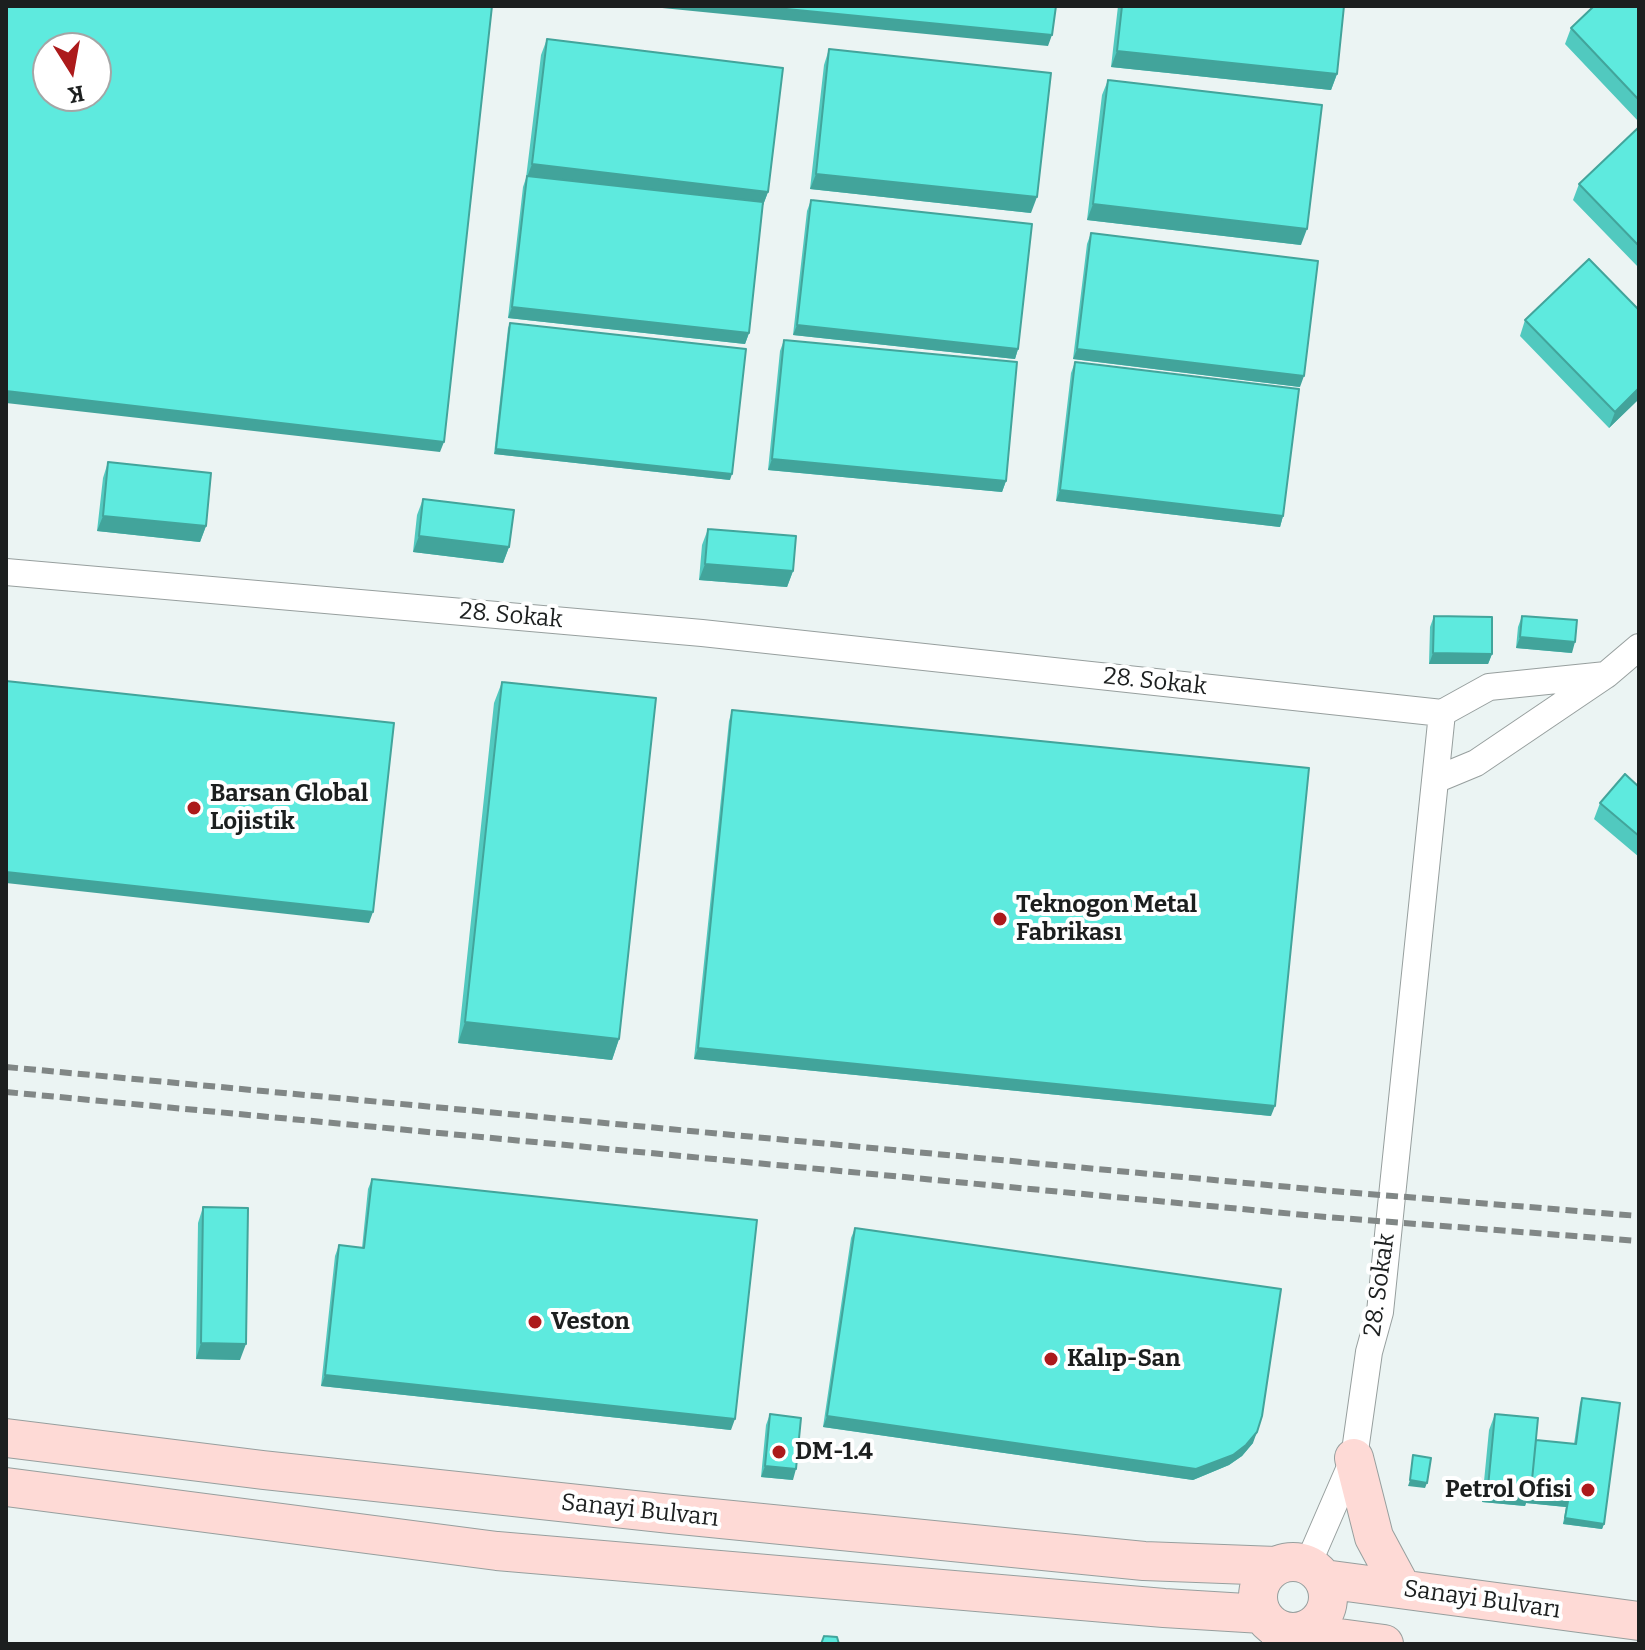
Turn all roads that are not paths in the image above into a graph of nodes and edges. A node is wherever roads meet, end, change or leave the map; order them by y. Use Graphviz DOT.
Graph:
graph roads {
  1 [pos="6,572"];
  2 [pos="1639,647"];
  3 [pos="1606,675"];
  4 [pos="1442,713"];
  5 [pos="1435,780"];
  6 [pos="6,1438"];
  7 [pos="1354,1458"];
  8 [pos="6,1487"];
  9 [pos="1303,1570"];
  10 [pos="1402,1589"];
  11 [pos="1639,1621"];
  12 [pos="1281,1630"];
  13 [pos="1384,1644"];
  1 -- 4 [label="street, 28. Sokak"];
  2 -- 3 [label="street"];
  3 -- 4 [label="street"];
  3 -- 5 [label="street"];
  4 -- 5 [label="street, 28. Sokak"];
  5 -- 7 [label="street, 28. Sokak"];
  6 -- 9 [label="main road, Sanayi Bulvarı"];
  7 -- 9 [label="street, 28. Sokak"];
  7 -- 10 [label="main road"];
  8 -- 12 [label="main road, Sanayi Bulvarı"];
  9 -- 10 [label="main road, Sanayi Bulvarı"];
  9 -- 12 [label="main road"];
  9 -- 12 [label="main road"];
  10 -- 11 [label="main road, Sanayi Bulvarı"];
  12 -- 13 [label="main road, Sanayi Bulvarı"];
}
